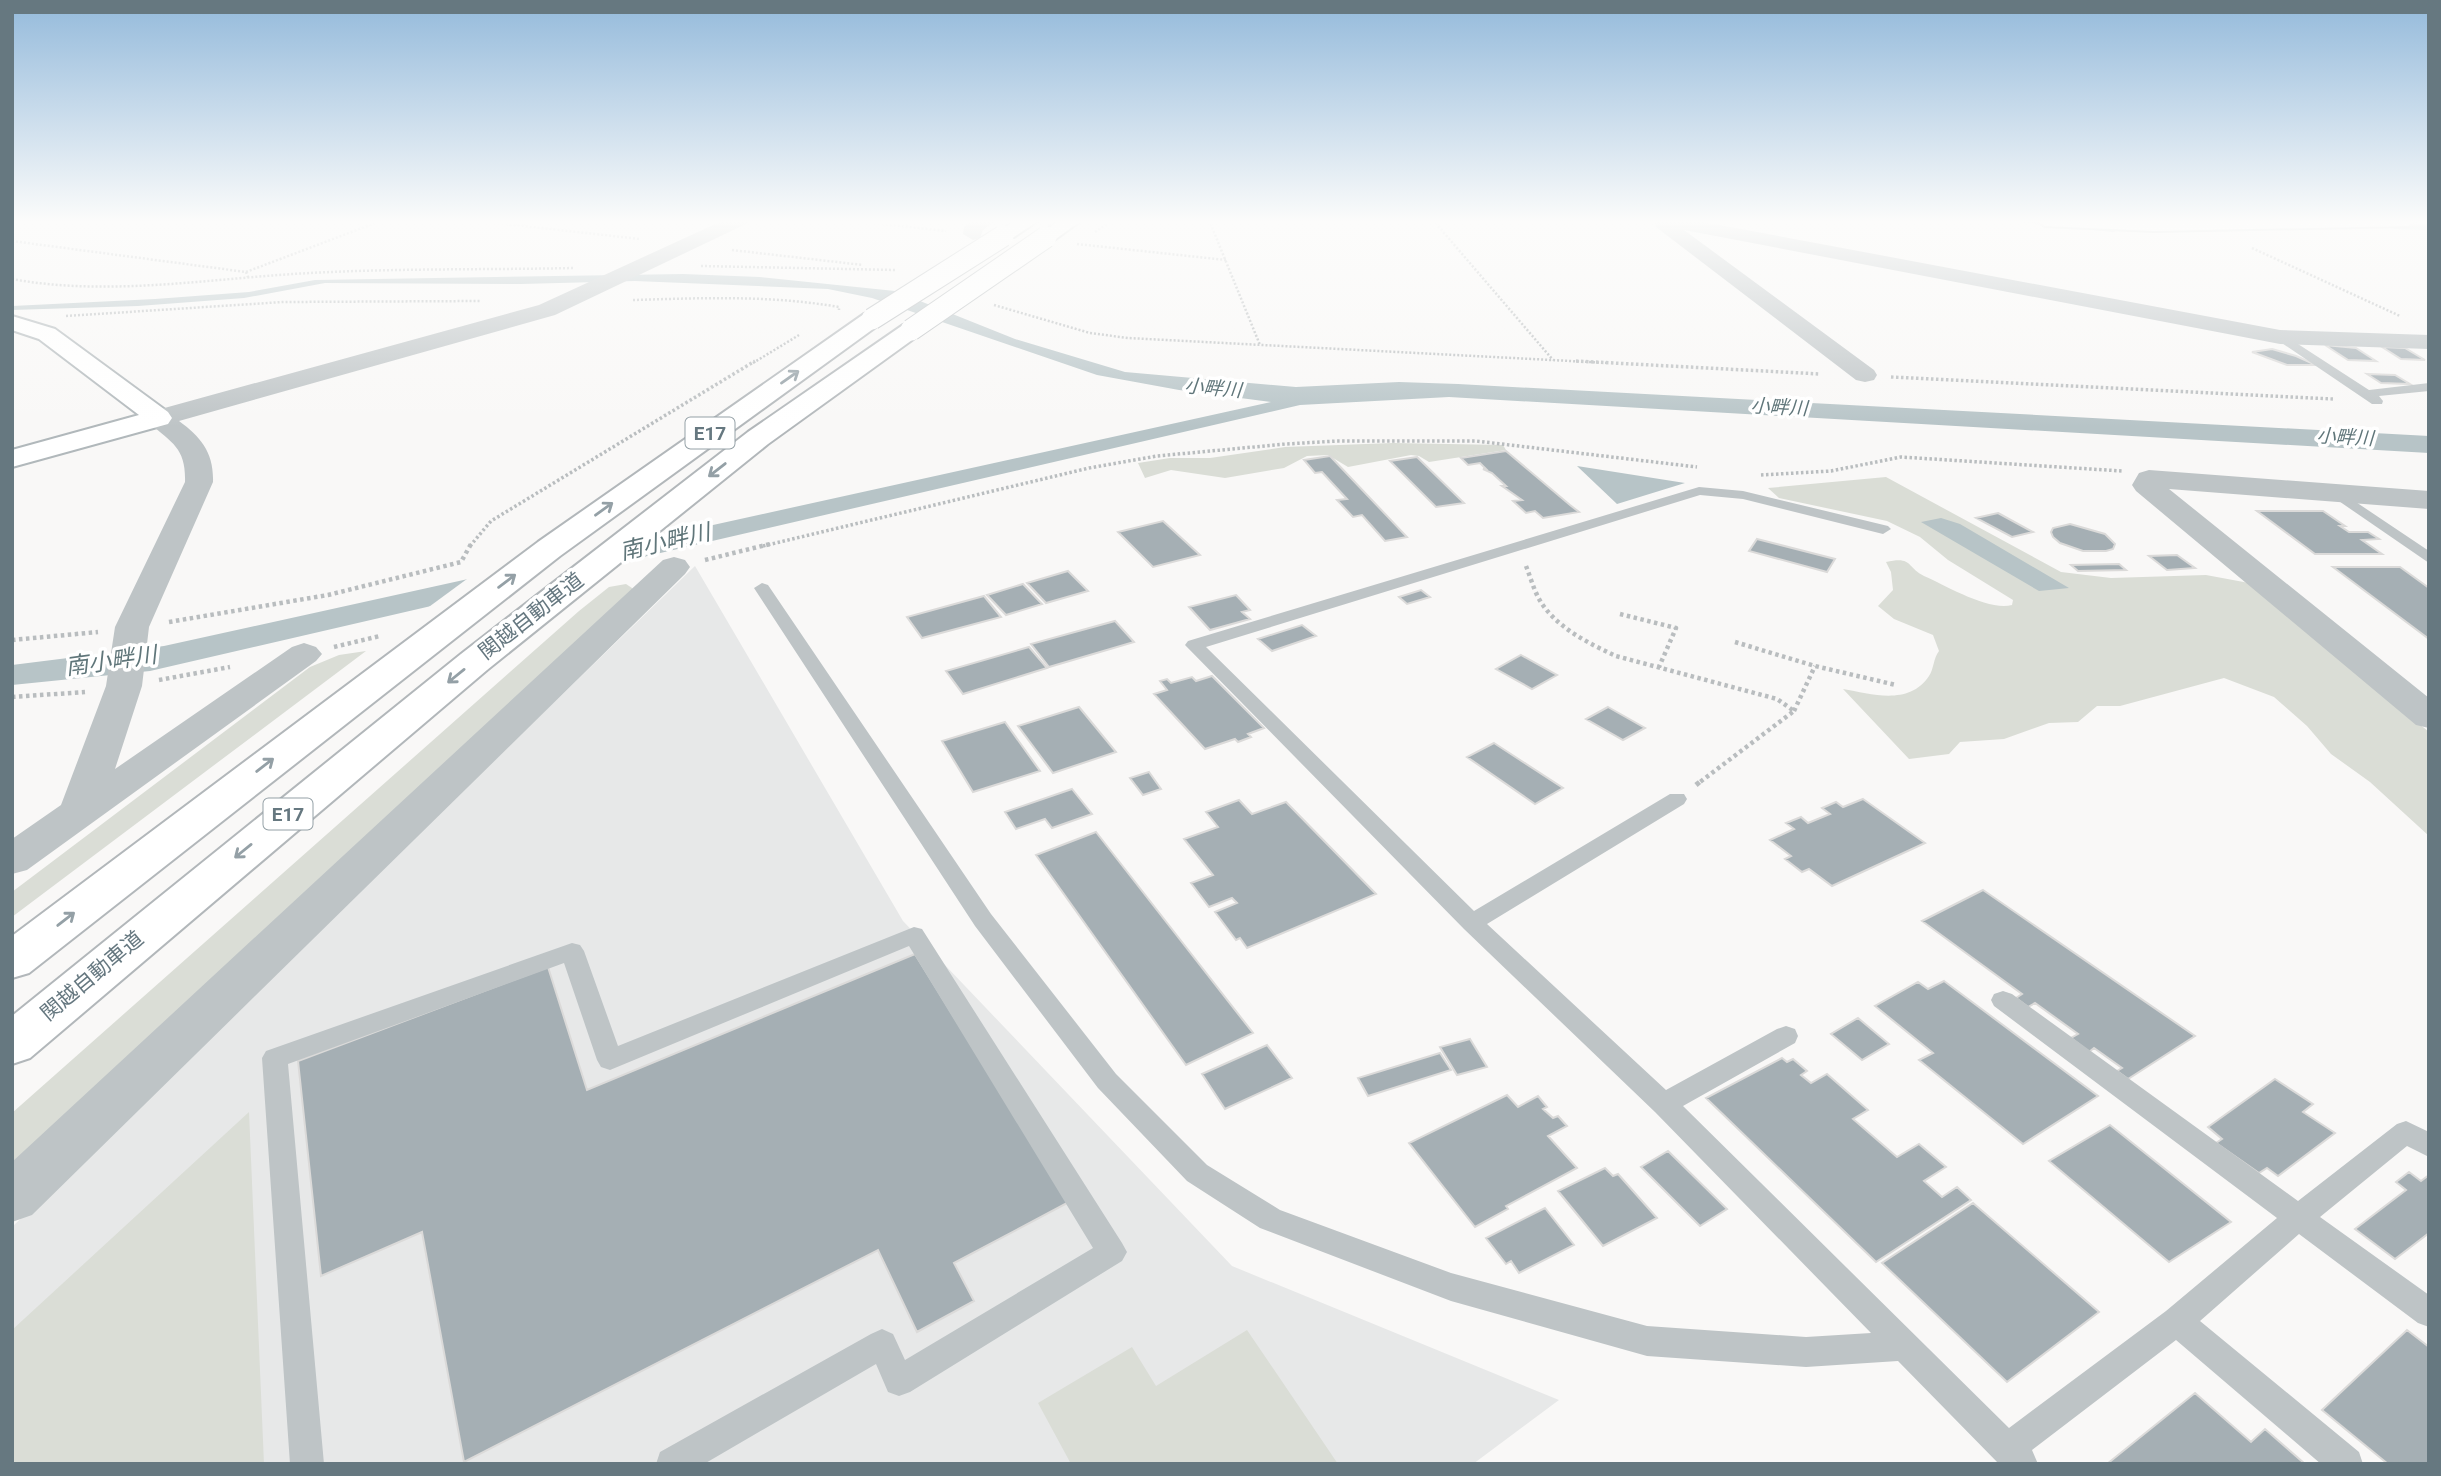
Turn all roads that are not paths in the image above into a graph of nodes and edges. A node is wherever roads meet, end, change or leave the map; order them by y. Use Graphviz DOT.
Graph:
graph roads {
  1 [pos="596,289"];
  2 [pos="919,289"];
  3 [pos="971,289"];
  4 [pos="1752,289"];
  5 [pos="2025,289"];
  6 [pos="16,324"];
  7 [pos="2280,337"];
  8 [pos="2429,342"];
  9 [pos="1865,375"];
  10 [pos="2429,387"];
  11 [pos="159,418"];
  12 [pos="12,459"];
  13 [pos="2338,494"];
  14 [pos="2429,500"];
  15 [pos="1883,528"];
  16 [pos="2429,558"];
  17 [pos="674,567"];
  18 [pos="762,588"];
  19 [pos="304,654"];
  20 [pos="2429,717"];
  21 [pos="1677,799"];
  22 [pos="69,818"];
  23 [pos="12,828"];
  24 [pos="12,860"];
  25 [pos="1472,922"];
  26 [pos="12,961"];
  27 [pos="2003,1000"];
  28 [pos="1786,1036"];
  29 [pos="12,1044"];
  30 [pos="1664,1104"];
  31 [pos="2421,1136"];
  32 [pos="12,1198"];
  33 [pos="2298,1217"];
  34 [pos="2429,1314"];
  35 [pos="2177,1321"];
  36 [pos="1902,1346"];
  37 [pos="2014,1456"];
  38 [pos="307,1464"];
  39 [pos="672,1464"];
  40 [pos="2347,1464"];
  1 -- 11 [label="street"];
  26 -- 2 [label="main road, 関越自動車道 / E17, one-way, bridge"];
  3 -- 29 [label="main road, 関越自動車道 / E17, one-way, bridge"];
  4 -- 9 [label="street"];
  5 -- 7 [label="street"];
  6 -- 11 [label="main road"];
  7 -- 8 [label="street"];
  7 -- 10 [label="lane"];
  11 -- 12 [label="main road"];
  11 -- 22 [label="street"];
  13 -- 14 [label="street"];
  13 -- 16 [label="lane"];
  13 -- 20 [label="street"];
  15 -- 25 [label="lane"];
  17 -- 32 [label="street"];
  18 -- 36 [label="lane"];
  19 -- 22 [label="street"];
  21 -- 25 [label="lane"];
  22 -- 23 [label="street"];
  22 -- 24 [label="street"];
  25 -- 30 [label="lane"];
  27 -- 33 [label="lane"];
  28 -- 30 [label="lane"];
  30 -- 36 [label="lane"];
  31 -- 33 [label="lane"];
  33 -- 34 [label="lane"];
  33 -- 35 [label="lane"];
  35 -- 37 [label="lane"];
  35 -- 40 [label="lane"];
  36 -- 37 [label="lane"];
  38 -- 39 [label="lane"];
}
